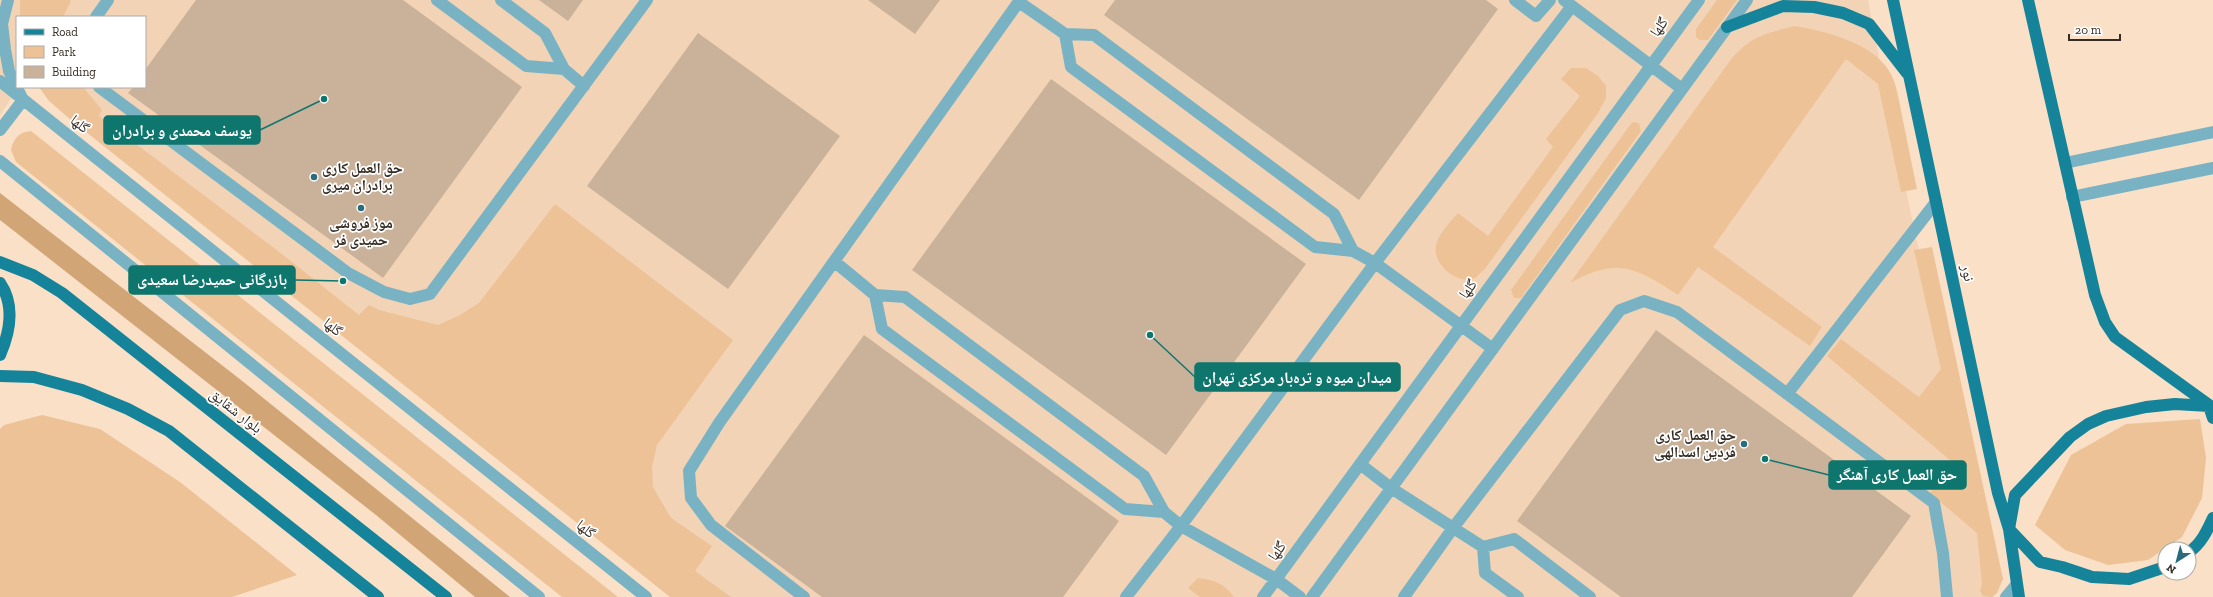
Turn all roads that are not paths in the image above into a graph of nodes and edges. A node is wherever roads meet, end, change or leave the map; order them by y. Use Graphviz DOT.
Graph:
graph roads {
  1 [pos="8,0"];
  2 [pos="108,0"];
  3 [pos="437,0"];
  4 [pos="501,0"];
  5 [pos="648,0"];
  6 [pos="1515,0"];
  7 [pos="1550,0"];
  8 [pos="1699,0"];
  9 [pos="1747,0"];
  10 [pos="1893,0"];
  11 [pos="2028,0"];
  12 [pos="1020,1"];
  13 [pos="1568,3"];
  14 [pos="97,16"];
  15 [pos="1728,27"];
  16 [pos="1065,34"];
  17 [pos="1651,66"];
  18 [pos="564,70"];
  19 [pos="1909,76"];
  20 [pos="0,81"];
  21 [pos="16,86"];
  22 [pos="584,86"];
  23 [pos="17,88"];
  24 [pos="100,88"];
  25 [pos="1682,89"];
  26 [pos="23,100"];
  27 [pos="0,130"];
  28 [pos="2213,132"];
  29 [pos="0,161"];
  30 [pos="2065,162"];
  31 [pos="2213,168"];
  32 [pos="2072,197"];
  33 [pos="1936,202"];
  34 [pos="1353,251"];
  35 [pos="0,262"];
  36 [pos="835,262"];
  37 [pos="1375,263"];
  38 [pos="0,283"];
  39 [pos="875,295"];
  40 [pos="1462,325"];
  41 [pos="1493,349"];
  42 [pos="0,355"];
  43 [pos="0,376"];
  44 [pos="1787,394"];
  45 [pos="2211,407"];
  46 [pos="2213,418"];
  47 [pos="1360,464"];
  48 [pos="1391,488"];
  49 [pos="1164,512"];
  50 [pos="2213,518"];
  51 [pos="1182,526"];
  52 [pos="1453,528"];
  53 [pos="2009,529"];
  54 [pos="2197,543"];
  55 [pos="1483,547"];
  56 [pos="2157,570"];
  57 [pos="1276,579"];
  58 [pos="2018,591"];
  59 [pos="378,597"];
  60 [pos="446,597"];
  61 [pos="540,597"];
  62 [pos="646,597"];
  63 [pos="804,597"];
  64 [pos="1126,597"];
  65 [pos="1263,597"];
  66 [pos="1300,597"];
  67 [pos="1312,597"];
  68 [pos="1404,597"];
  69 [pos="1518,597"];
  70 [pos="1590,597"];
  71 [pos="1947,597"];
  72 [pos="2006,597"];
  1 -- 21 [label="street"];
  2 -- 14 [label="street"];
  3 -- 18 [label="street"];
  4 -- 18 [label="street"];
  5 -- 22 [label="street"];
  6 -- 7 [label="street"];
  8 -- 17 [label="street, گلها"];
  9 -- 15 [label="street"];
  10 -- 19 [label="main road, نور"];
  11 -- 30 [label="main road"];
  12 -- 16 [label="street"];
  12 -- 36 [label="street"];
  13 -- 17 [label="street"];
  13 -- 37 [label="street"];
  15 -- 19 [label="main road"];
  15 -- 25 [label="street"];
  16 -- 34 [label="street"];
  16 -- 34 [label="street"];
  17 -- 25 [label="street"];
  17 -- 40 [label="street, گلها"];
  18 -- 22 [label="street"];
  19 -- 33 [label="main road, نور"];
  20 -- 26 [label="street, گلها"];
  22 -- 24 [label="street"];
  23 -- 26 [label="street"];
  25 -- 41 [label="street"];
  26 -- 27 [label="street"];
  26 -- 62 [label="street, گلها"];
  28 -- 30 [label="street"];
  29 -- 61 [label="street"];
  30 -- 32 [label="main road"];
  31 -- 32 [label="street"];
  32 -- 45 [label="main road"];
  33 -- 44 [label="street"];
  33 -- 53 [label="main road, نور"];
  34 -- 37 [label="street"];
  35 -- 60 [label="main road, بلوار شقایق"];
  36 -- 39 [label="street"];
  36 -- 63 [label="street"];
  37 -- 40 [label="street"];
  37 -- 51 [label="street"];
  38 -- 42 [label="main road"];
  39 -- 49 [label="street"];
  39 -- 49 [label="street"];
  40 -- 41 [label="street"];
  40 -- 47 [label="street, گلها"];
  41 -- 48 [label="street"];
  43 -- 59 [label="main road"];
  44 -- 52 [label="street"];
  44 -- 71 [label="street"];
  45 -- 46 [label="main road"];
  45 -- 53 [label="main road"];
  47 -- 48 [label="street"];
  47 -- 57 [label="street, گلها"];
  48 -- 52 [label="street"];
  48 -- 67 [label="street"];
  49 -- 51 [label="street"];
  50 -- 54 [label="main road"];
  51 -- 57 [label="street"];
  51 -- 64 [label="street"];
  52 -- 55 [label="street"];
  52 -- 68 [label="street"];
  53 -- 56 [label="main road"];
  53 -- 58 [label="main road, نور"];
  55 -- 69 [label="street"];
  55 -- 70 [label="street"];
  57 -- 65 [label="street, گلها"];
  57 -- 66 [label="street"];
  58 -- 72 [label="street"];
}
